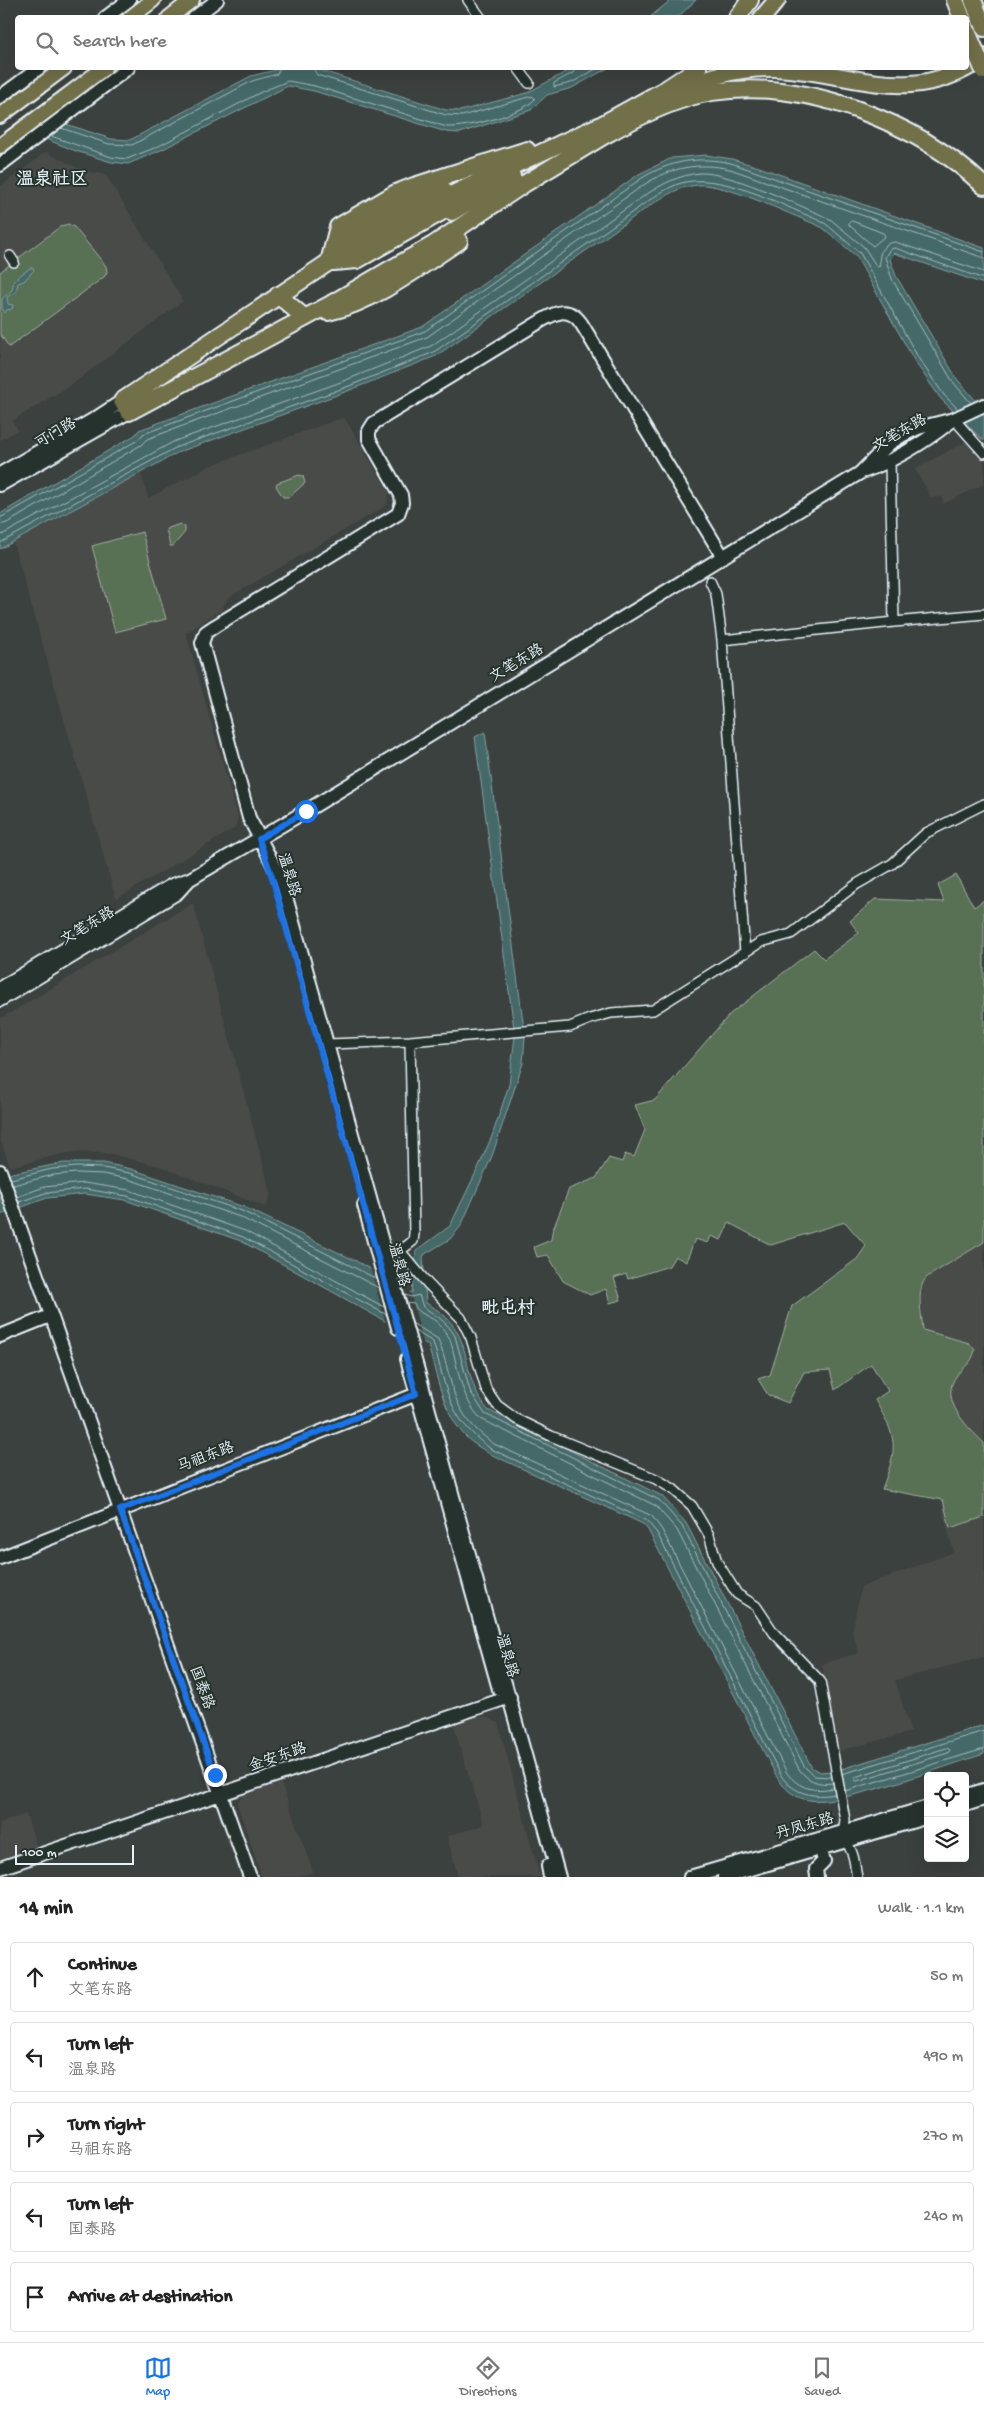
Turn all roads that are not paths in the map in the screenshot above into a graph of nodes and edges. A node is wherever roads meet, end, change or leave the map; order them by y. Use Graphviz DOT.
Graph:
graph roads {
  1 [pos="128,0"];
  2 [pos="153,0"];
  3 [pos="192,0"];
  4 [pos="217,0"];
  5 [pos="468,0"];
  6 [pos="750,0"];
  7 [pos="777,0"];
  8 [pos="955,0"];
  9 [pos="973,0"];
  10 [pos="109,15"];
  11 [pos="134,15"];
  12 [pos="173,15"];
  13 [pos="198,15"];
  14 [pos="479,15"];
  15 [pos="738,15"];
  16 [pos="764,15"];
  17 [pos="961,15"];
  18 [pos="984,28"];
  19 [pos="969,36"];
  20 [pos="984,57"];
  21 [pos="969,68"];
  22 [pos="36,70"];
  23 [pos="61,70"];
  24 [pos="101,70"];
  25 [pos="125,70"];
  26 [pos="519,70"];
  27 [pos="680,70"];
  28 [pos="695,70"];
  29 [pos="739,70"];
  30 [pos="790,70"];
  31 [pos="966,70"];
  32 [pos="984,72"];
  33 [pos="529,83"];
  34 [pos="0,97"];
  35 [pos="0,116"];
  36 [pos="596,128"];
  37 [pos="615,129"];
  38 [pos="0,146"];
  39 [pos="0,165"];
  40 [pos="984,186"];
  41 [pos="330,262"];
  42 [pos="278,295"];
  43 [pos="305,318"];
  44 [pos="984,405"];
  45 [pos="125,406"];
  46 [pos="954,419"];
  47 [pos="984,453"];
  48 [pos="890,462"];
  49 [pos="860,473"];
  50 [pos="0,474"];
  51 [pos="0,485"];
  52 [pos="723,558"];
  53 [pos="710,581"];
  54 [pos="984,614"];
  55 [pos="894,622"];
  56 [pos="722,640"];
  57 [pos="984,804"];
  58 [pos="259,839"];
  59 [pos="190,880"];
  60 [pos="745,953"];
  61 [pos="0,988"];
  62 [pos="0,1000"];
  63 [pos="410,1041"];
  64 [pos="328,1044"];
  65 [pos="0,1171"];
  66 [pos="400,1251"];
  67 [pos="387,1254"];
  68 [pos="387,1271"];
  69 [pos="50,1316"];
  70 [pos="0,1336"];
  71 [pos="420,1392"];
  72 [pos="120,1510"];
  73 [pos="0,1558"];
  74 [pos="506,1699"];
  75 [pos="984,1790"];
  76 [pos="222,1794"];
  77 [pos="969,1795"];
  78 [pos="984,1799"];
  79 [pos="969,1804"];
  80 [pos="924,1808"];
  81 [pos="924,1818"];
  82 [pos="844,1837"];
  83 [pos="821,1850"];
  84 [pos="0,1868"];
  85 [pos="551,1871"];
  86 [pos="250,1877"];
  87 [pos="561,1877"];
  88 [pos="690,1877"];
  89 [pos="724,1877"];
  90 [pos="817,1877"];
  91 [pos="857,1877"];
  1 -- 10 [label="main road"];
  2 -- 11 [label="main road"];
  3 -- 12 [label="main road"];
  4 -- 13 [label="main road"];
  5 -- 14 [label="street"];
  6 -- 15 [label="highway"];
  7 -- 16 [label="highway"];
  8 -- 17 [label="highway"];
  9 -- 18 [label="highway"];
  19 -- 32 [label="highway, bridge"];
  20 -- 21 [label="highway"];
  22 -- 34 [label="main road"];
  23 -- 35 [label="main road"];
  24 -- 38 [label="main road"];
  25 -- 39 [label="main road"];
  26 -- 33 [label="street"];
  27 -- 36 [label="highway"];
  28 -- 36 [label="highway"];
  29 -- 37 [label="highway"];
  30 -- 31 [label="highway"];
  36 -- 41 [label="highway"];
  36 -- 41 [label="highway"];
  37 -- 40 [label="highway"];
  37 -- 43 [label="highway"];
  41 -- 42 [label="highway"];
  42 -- 43 [label="highway"];
  42 -- 45 [label="highway"];
  43 -- 45 [label="highway"];
  44 -- 46 [label="main road, 文笔东路"];
  45 -- 50 [label="main road, 可门路"];
  45 -- 51 [label="main road, 可门路"];
  46 -- 47 [label="street"];
  46 -- 48 [label="main road, 文笔东路"];
  46 -- 49 [label="main road, 文笔东路"];
  48 -- 49 [label="main road, 文笔东路"];
  48 -- 55 [label="street"];
  49 -- 52 [label="main road, 文笔东路"];
  52 -- 58 [label="main road, 文笔东路"];
  52 -- 58 [label="main road"];
  53 -- 56 [label="street"];
  54 -- 55 [label="street"];
  55 -- 56 [label="street"];
  56 -- 60 [label="street"];
  57 -- 60 [label="street"];
  58 -- 59 [label="main road, 文笔东路"];
  58 -- 64 [label="main road, 温泉路"];
  58 -- 68 [label="main road, 温泉路"];
  59 -- 61 [label="main road, 文笔东路"];
  59 -- 62 [label="main road, 文笔东路"];
  60 -- 63 [label="street"];
  63 -- 64 [label="street"];
  63 -- 66 [label="street"];
  64 -- 67 [label="main road, 温泉路"];
  65 -- 69 [label="main road, 国泰路"];
  66 -- 67 [label="street"];
  66 -- 82 [label="street"];
  67 -- 68 [label="main road, 温泉路"];
  68 -- 71 [label="main road, 温泉路"];
  69 -- 70 [label="main road"];
  69 -- 72 [label="main road, 国泰路"];
  71 -- 72 [label="main road, 马祖东路"];
  71 -- 74 [label="main road, 温泉路"];
  72 -- 73 [label="main road, 马祖东路"];
  72 -- 76 [label="main road, 国泰路"];
  74 -- 76 [label="main road, 金安东路"];
  74 -- 85 [label="main road, 温泉路"];
  75 -- 77 [label="main road"];
  76 -- 84 [label="main road, 金安东路"];
  76 -- 86 [label="main road, 国泰路"];
  78 -- 79 [label="main road"];
  80 -- 82 [label="main road, 丹凤东路"];
  81 -- 82 [label="main road, 丹凤东路"];
  82 -- 83 [label="main road, 丹凤东路"];
  82 -- 88 [label="main road, 丹凤东路"];
  82 -- 91 [label="street"];
  83 -- 89 [label="main road, 丹凤东路"];
  83 -- 90 [label="main road"];
  85 -- 87 [label="main road, 温泉路"];
}
